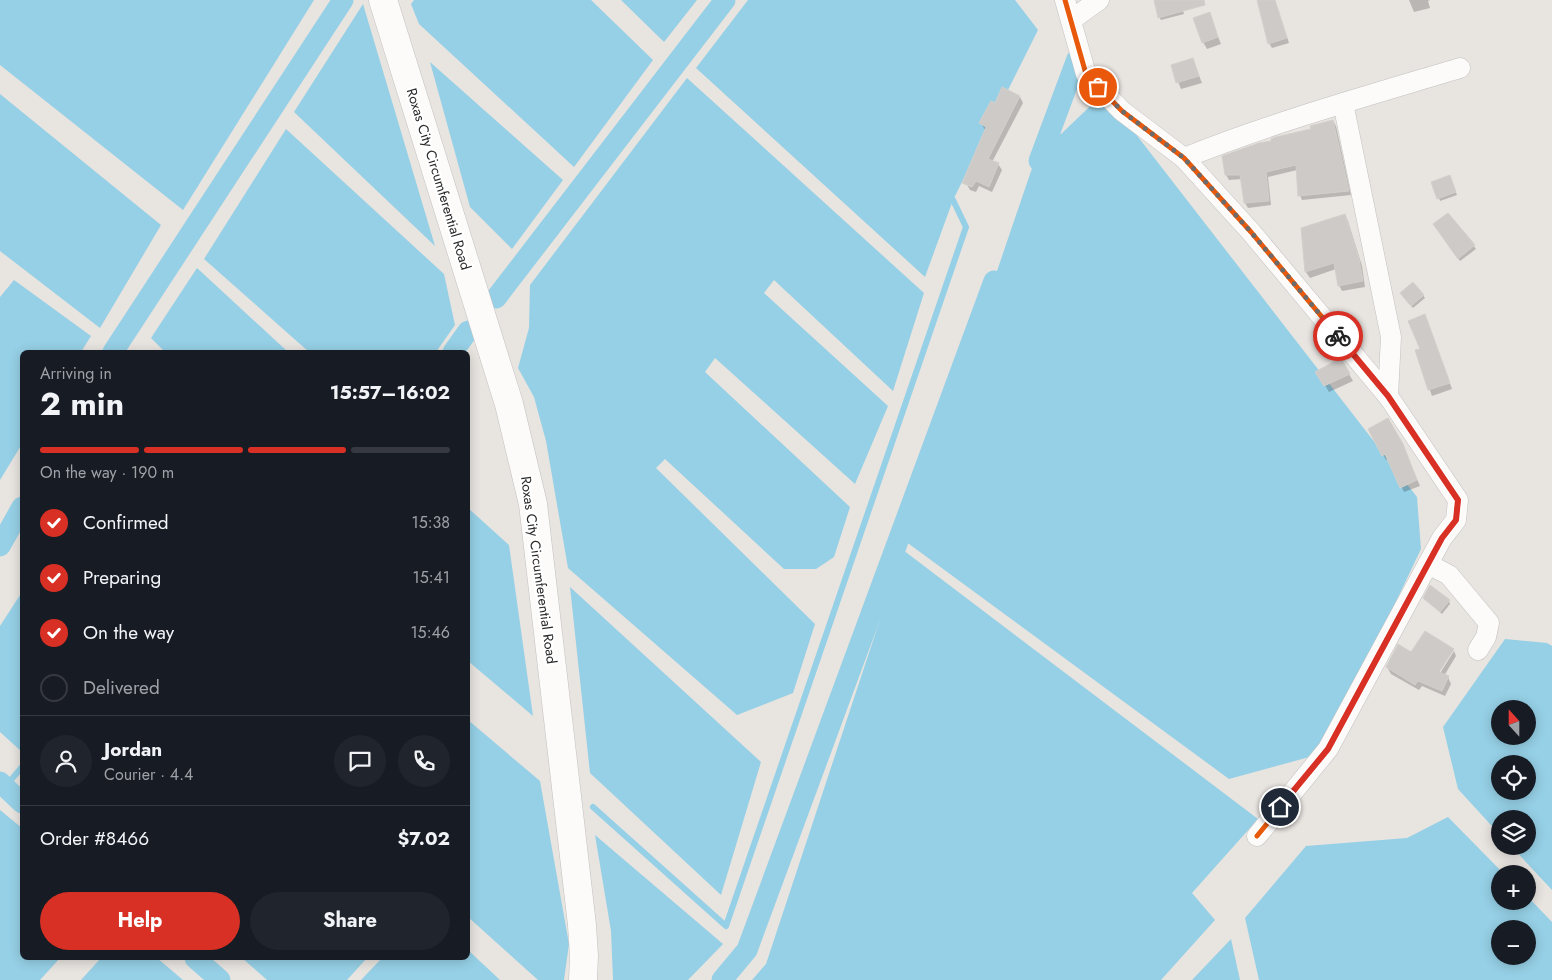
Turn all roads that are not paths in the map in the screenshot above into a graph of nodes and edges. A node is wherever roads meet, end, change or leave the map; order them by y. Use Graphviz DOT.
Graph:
graph roads {
  1 [pos="382,0"];
  2 [pos="1065,0"];
  3 [pos="1099,0"];
  4 [pos="1071,20"];
  5 [pos="1460,68"];
  6 [pos="1343,103"];
  7 [pos="1184,158"];
  8 [pos="1388,396"];
  9 [pos="1428,564"];
  10 [pos="1478,650"];
  11 [pos="1256,836"];
  12 [pos="583,980"];
  1 -- 12 [label="main road, Roxas City Circumferential Road"];
  2 -- 4 [label="street"];
  3 -- 4 [label="street"];
  4 -- 7 [label="street"];
  5 -- 6 [label="street"];
  6 -- 7 [label="street"];
  6 -- 8 [label="street"];
  7 -- 8 [label="street"];
  8 -- 9 [label="street"];
  9 -- 10 [label="street"];
  9 -- 11 [label="street"];
}
